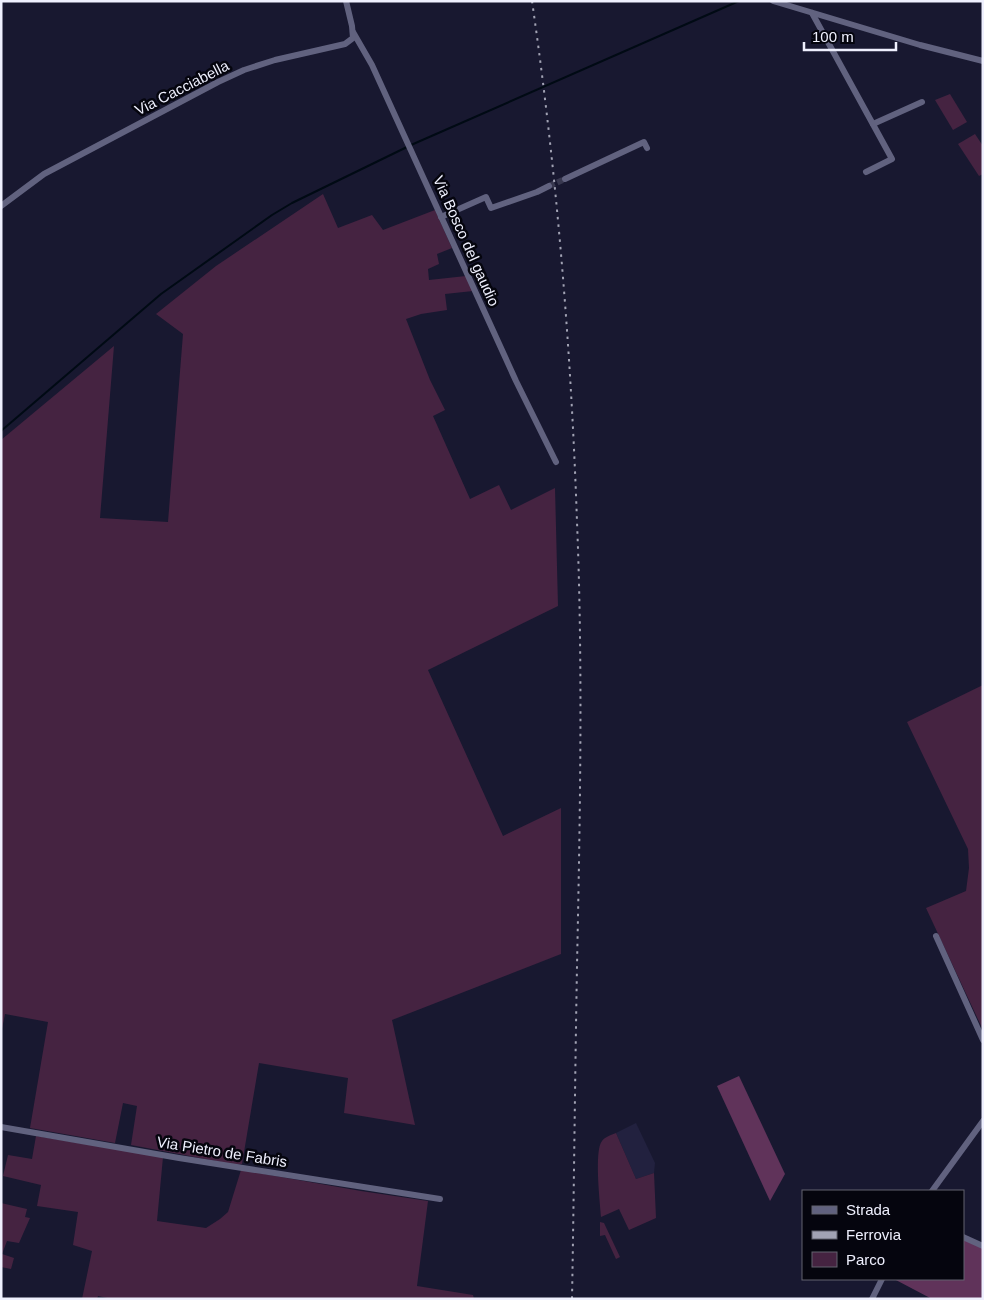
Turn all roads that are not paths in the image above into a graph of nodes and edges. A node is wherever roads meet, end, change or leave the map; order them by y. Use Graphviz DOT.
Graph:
graph roads {
  1 [pos="346,1"];
  2 [pos="773,1"];
  3 [pos="812,13"];
  4 [pos="353,32"];
  5 [pos="983,61"];
  6 [pos="922,102"];
  7 [pos="873,124"];
  8 [pos="647,148"];
  9 [pos="866,172"];
  10 [pos="565,179"];
  11 [pos="549,186"];
  12 [pos="1,206"];
  13 [pos="441,217"];
  14 [pos="556,462"];
  15 [pos="936,936"];
  16 [pos="983,1040"];
  17 [pos="983,1121"];
  18 [pos="1,1127"];
  19 [pos="933,1190"];
  20 [pos="440,1200"];
  21 [pos="964,1237"];
  22 [pos="983,1246"];
  23 [pos="882,1280"];
  24 [pos="872,1299"];
  1 -- 4 [label="street"];
  2 -- 3 [label="street"];
  3 -- 5 [label="street"];
  3 -- 7 [label="street"];
  4 -- 12 [label="street, Via Cacciabella"];
  4 -- 13 [label="street, Via Bosco del gaudio"];
  6 -- 7 [label="street"];
  7 -- 9 [label="street"];
  8 -- 10 [label="street"];
  11 -- 13 [label="street"];
  13 -- 14 [label="street, Via Bosco del gaudio"];
  15 -- 16 [label="street"];
  17 -- 19 [label="street"];
  18 -- 20 [label="street, Via Pietro de Fabris"];
  21 -- 22 [label="street"];
  23 -- 24 [label="street"];
}
